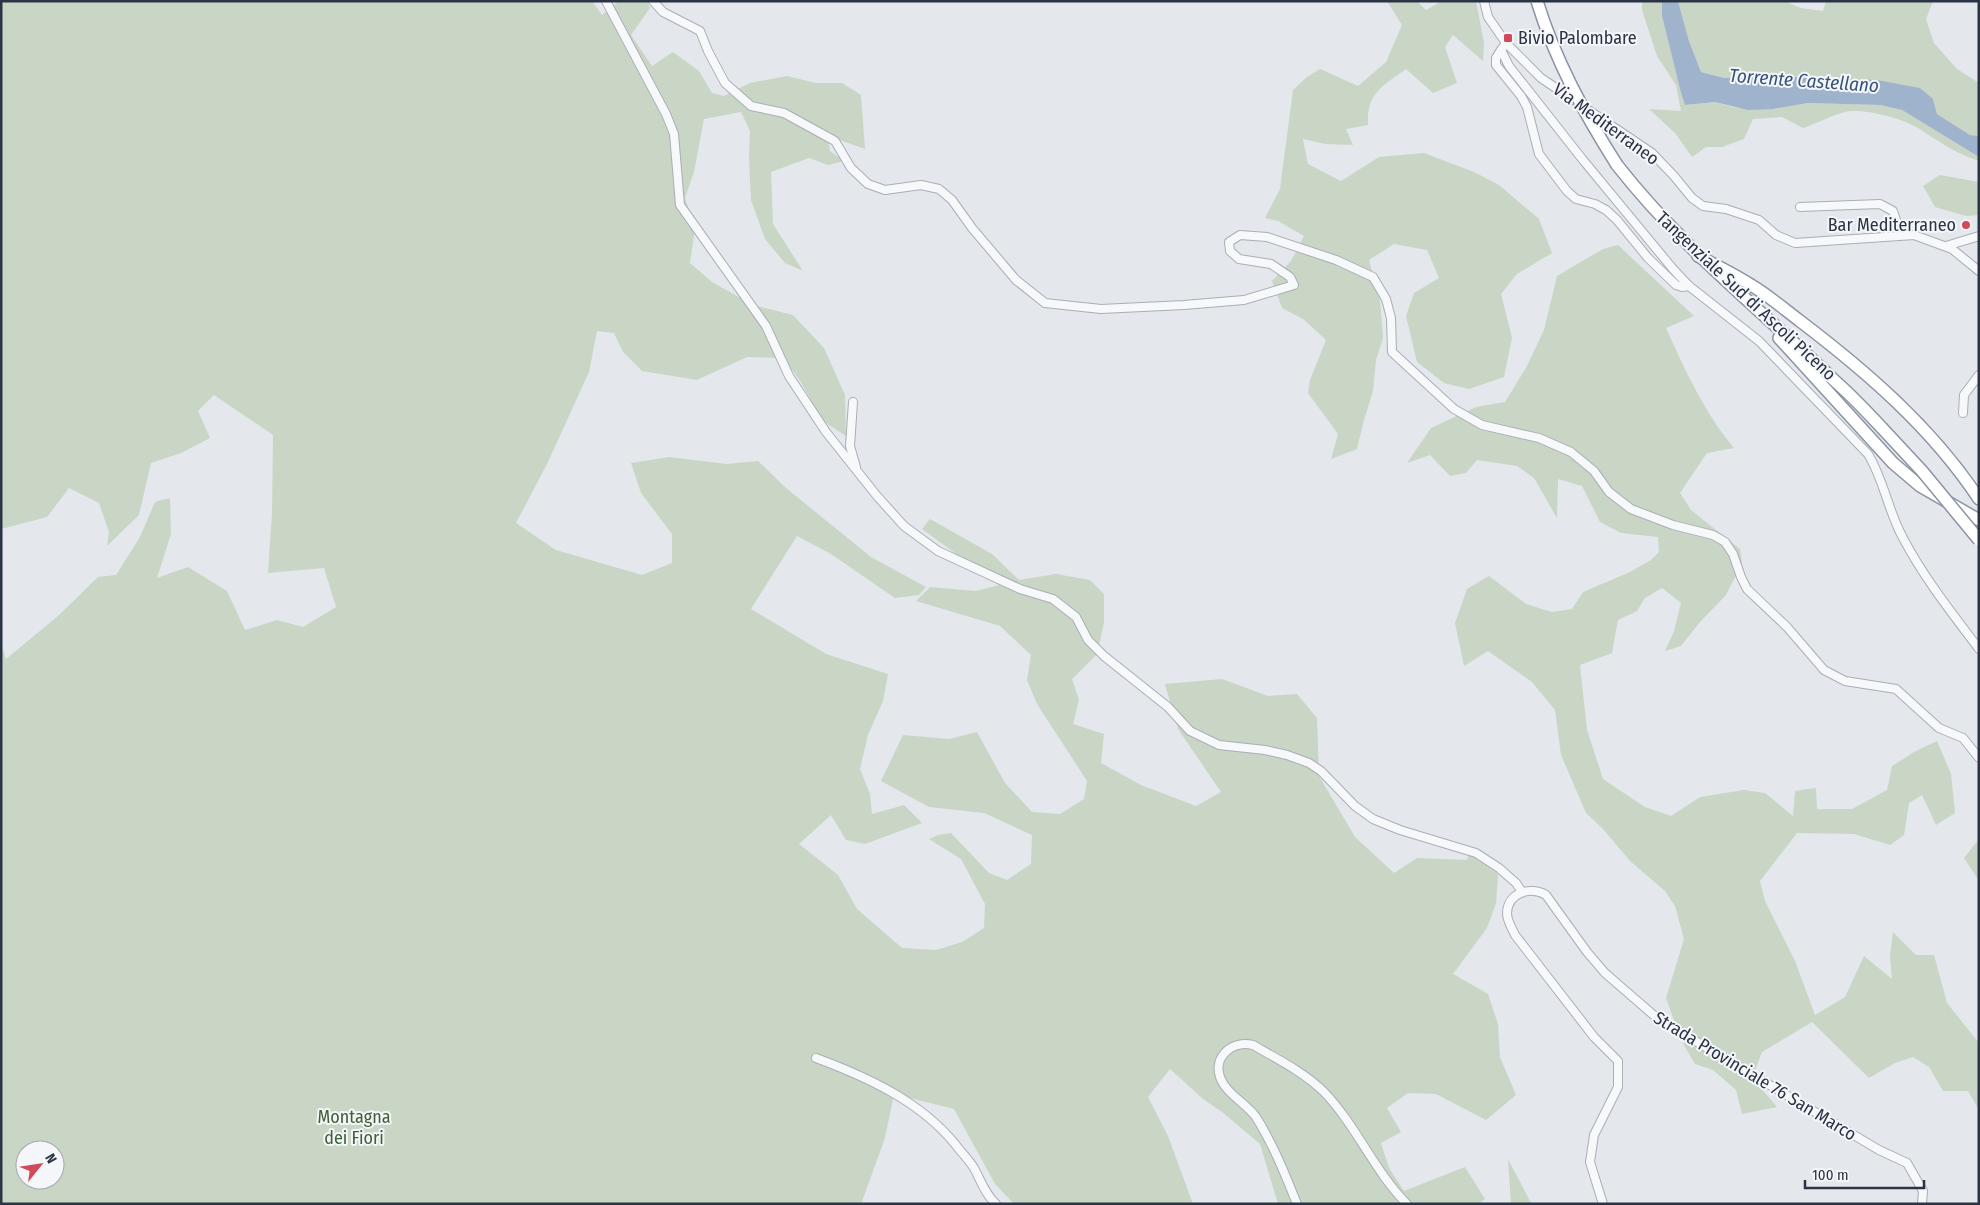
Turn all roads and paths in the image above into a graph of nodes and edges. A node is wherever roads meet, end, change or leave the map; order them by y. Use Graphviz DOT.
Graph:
graph roads {
  1 [pos="606,1"];
  2 [pos="652,1"];
  3 [pos="1484,1"];
  4 [pos="1536,1"];
  5 [pos="1506,43"];
  6 [pos="1500,50"];
  7 [pos="1800,207"];
  8 [pos="1901,235"];
  9 [pos="1979,236"];
  10 [pos="1946,246"];
  11 [pos="1698,256"];
  12 [pos="1979,271"];
  13 [pos="1689,286"];
  14 [pos="1739,294"];
  15 [pos="1979,375"];
  16 [pos="853,402"];
  17 [pos="1963,413"];
  18 [pos="856,470"];
  19 [pos="1979,499"];
  20 [pos="1979,520"];
  21 [pos="1979,540"];
  22 [pos="1979,649"];
  23 [pos="1979,758"];
  24 [pos="1522,892"];
  25 [pos="816,1058"];
  26 [pos="996,1204"];
  27 [pos="1296,1204"];
  28 [pos="1407,1204"];
  29 [pos="1603,1204"];
  30 [pos="1922,1204"];
  1 -- 18 [label="street"];
  2 -- 23 [label="street"];
  3 -- 5 [label="street, Via Mediterraneo"];
  4 -- 11 [label="highway, Tangenziale Sud di Ascoli Piceno, bridge"];
  5 -- 6 [label="street"];
  5 -- 8 [label="street, Via Mediterraneo"];
  6 -- 13 [label="street"];
  6 -- 13 [label="street"];
  7 -- 8 [label="street"];
  8 -- 10 [label="street, Via Mediterraneo"];
  9 -- 10 [label="street"];
  10 -- 12 [label="street, Via Mediterraneo"];
  11 -- 14 [label="highway, Tangenziale Sud di Ascoli Piceno"];
  11 -- 19 [label="highway"];
  13 -- 22 [label="street"];
  14 -- 20 [label="highway, bridge"];
  14 -- 21 [label="highway, Tangenziale Sud di Ascoli Piceno, bridge"];
  15 -- 17 [label="street"];
  16 -- 18 [label="street"];
  18 -- 24 [label="street"];
  24 -- 29 [label="street"];
  24 -- 30 [label="street, Strada Provinciale 76 San Marco"];
  25 -- 26 [label="street"];
  27 -- 28 [label="street"];
}
